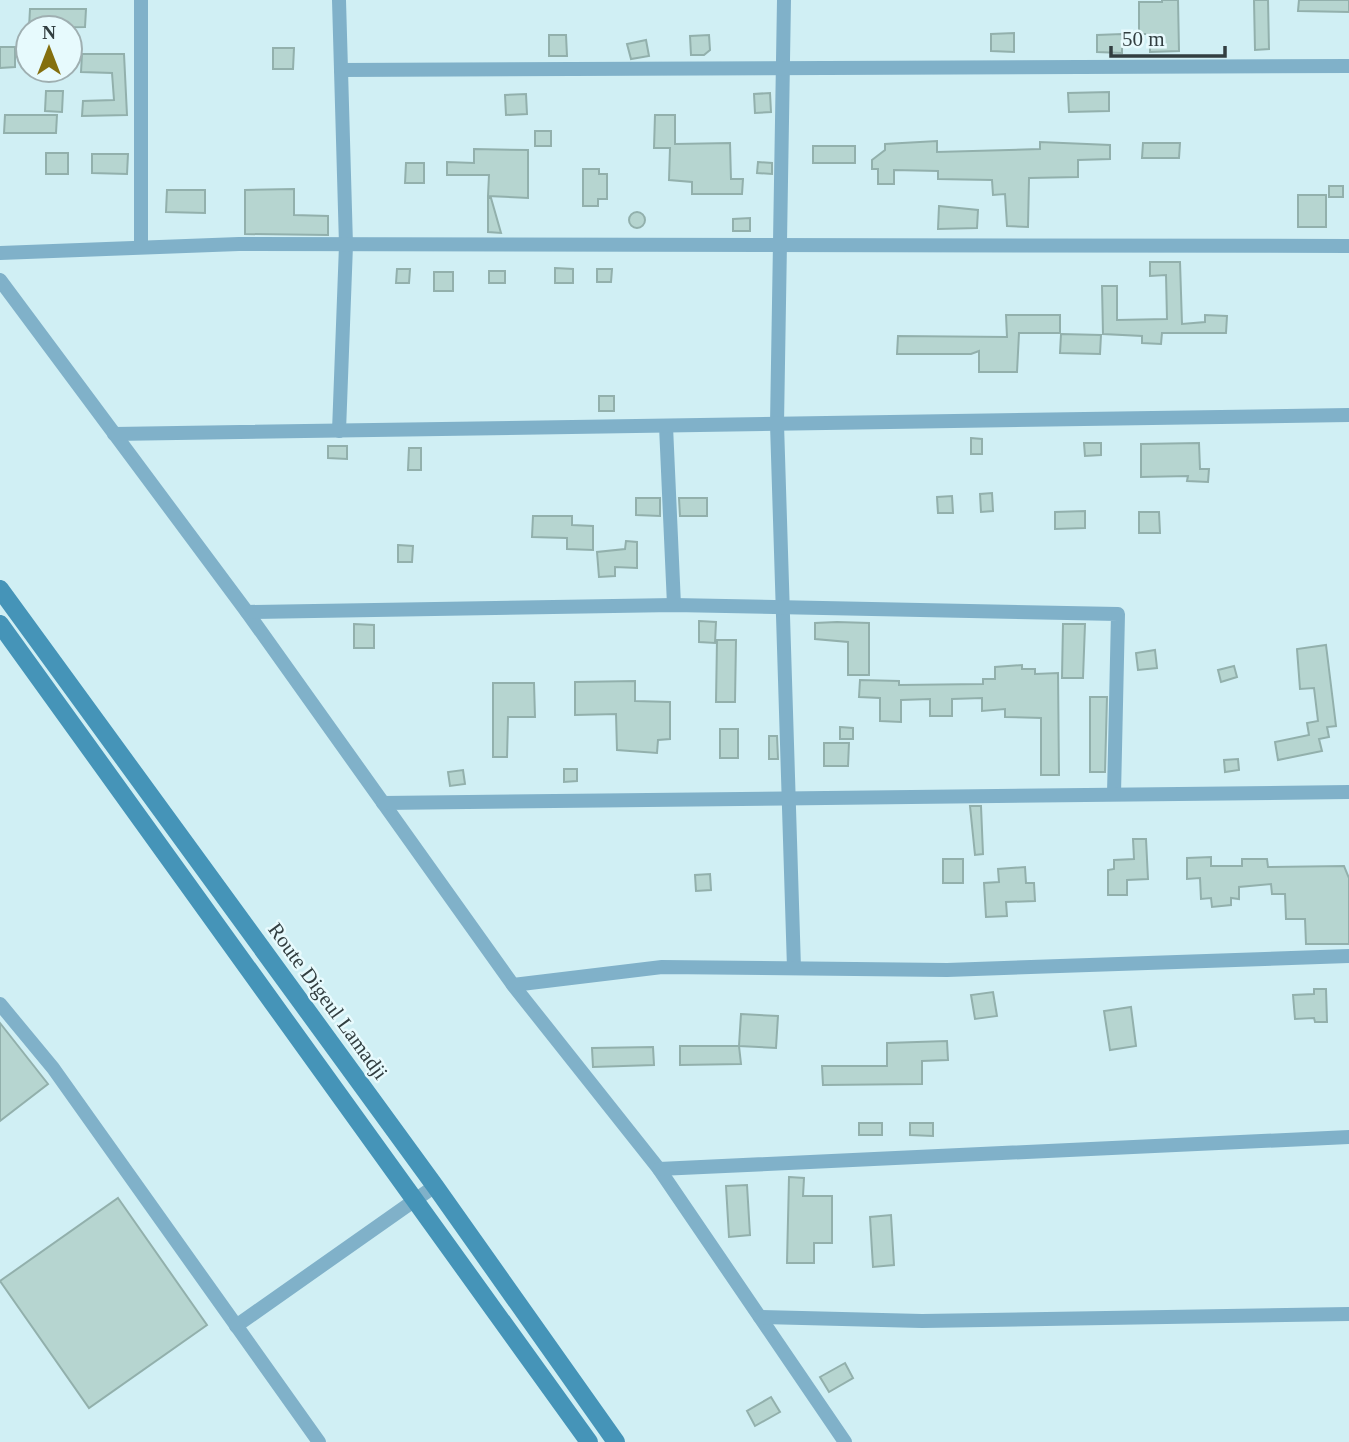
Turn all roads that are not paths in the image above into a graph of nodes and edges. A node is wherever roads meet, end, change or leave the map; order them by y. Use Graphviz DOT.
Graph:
graph roads {
  1 [pos="141,0"];
  2 [pos="339,0"];
  3 [pos="785,0"];
  4 [pos="1349,66"];
  5 [pos="341,70"];
  6 [pos="785,70"];
  7 [pos="346,245"];
  8 [pos="778,245"];
  9 [pos="141,246"];
  10 [pos="1349,246"];
  11 [pos="0,253"];
  12 [pos="0,280"];
  13 [pos="1349,415"];
  14 [pos="777,424"];
  15 [pos="666,426"];
  16 [pos="339,430"];
  17 [pos="114,434"];
  18 [pos="0,589"];
  19 [pos="674,605"];
  20 [pos="783,608"];
  21 [pos="247,612"];
  22 [pos="0,624"];
  23 [pos="1349,792"];
  24 [pos="1114,794"];
  25 [pos="789,797"];
  26 [pos="383,803"];
  27 [pos="1349,956"];
  28 [pos="794,968"];
  29 [pos="513,985"];
  30 [pos="0,1004"];
  31 [pos="1349,1137"];
  32 [pos="659,1169"];
  33 [pos="435,1186"];
  34 [pos="415,1200"];
  35 [pos="1349,1314"];
  36 [pos="760,1317"];
  37 [pos="236,1326"];
  38 [pos="319,1442"];
  39 [pos="589,1442"];
  40 [pos="616,1442"];
  41 [pos="845,1442"];
  1 -- 9 [label="street"];
  2 -- 5 [label="street"];
  3 -- 6 [label="street"];
  4 -- 6 [label="street"];
  5 -- 6 [label="street"];
  5 -- 7 [label="street"];
  6 -- 8 [label="street"];
  7 -- 8 [label="street"];
  7 -- 9 [label="street"];
  7 -- 16 [label="street"];
  8 -- 10 [label="street"];
  8 -- 14 [label="street"];
  9 -- 11 [label="street"];
  12 -- 17 [label="street"];
  13 -- 14 [label="street"];
  14 -- 15 [label="street"];
  14 -- 20 [label="street"];
  15 -- 16 [label="street"];
  15 -- 19 [label="street"];
  16 -- 17 [label="street"];
  17 -- 21 [label="street"];
  18 -- 33 [label="main road, Route Digeul Lamadji"];
  19 -- 20 [label="street"];
  19 -- 21 [label="street"];
  20 -- 24 [label="street"];
  20 -- 25 [label="street"];
  21 -- 26 [label="street"];
  22 -- 34 [label="main road"];
  23 -- 24 [label="street"];
  24 -- 25 [label="street"];
  25 -- 26 [label="street"];
  25 -- 28 [label="street"];
  26 -- 29 [label="street"];
  27 -- 28 [label="street"];
  28 -- 29 [label="street"];
  29 -- 32 [label="street"];
  30 -- 37 [label="street"];
  31 -- 32 [label="street"];
  32 -- 36 [label="street"];
  33 -- 34 [label="street"];
  33 -- 40 [label="main road, Route Digeul Lamadji"];
  34 -- 37 [label="street"];
  34 -- 39 [label="main road"];
  35 -- 36 [label="street"];
  36 -- 41 [label="street"];
  37 -- 38 [label="street"];
}
